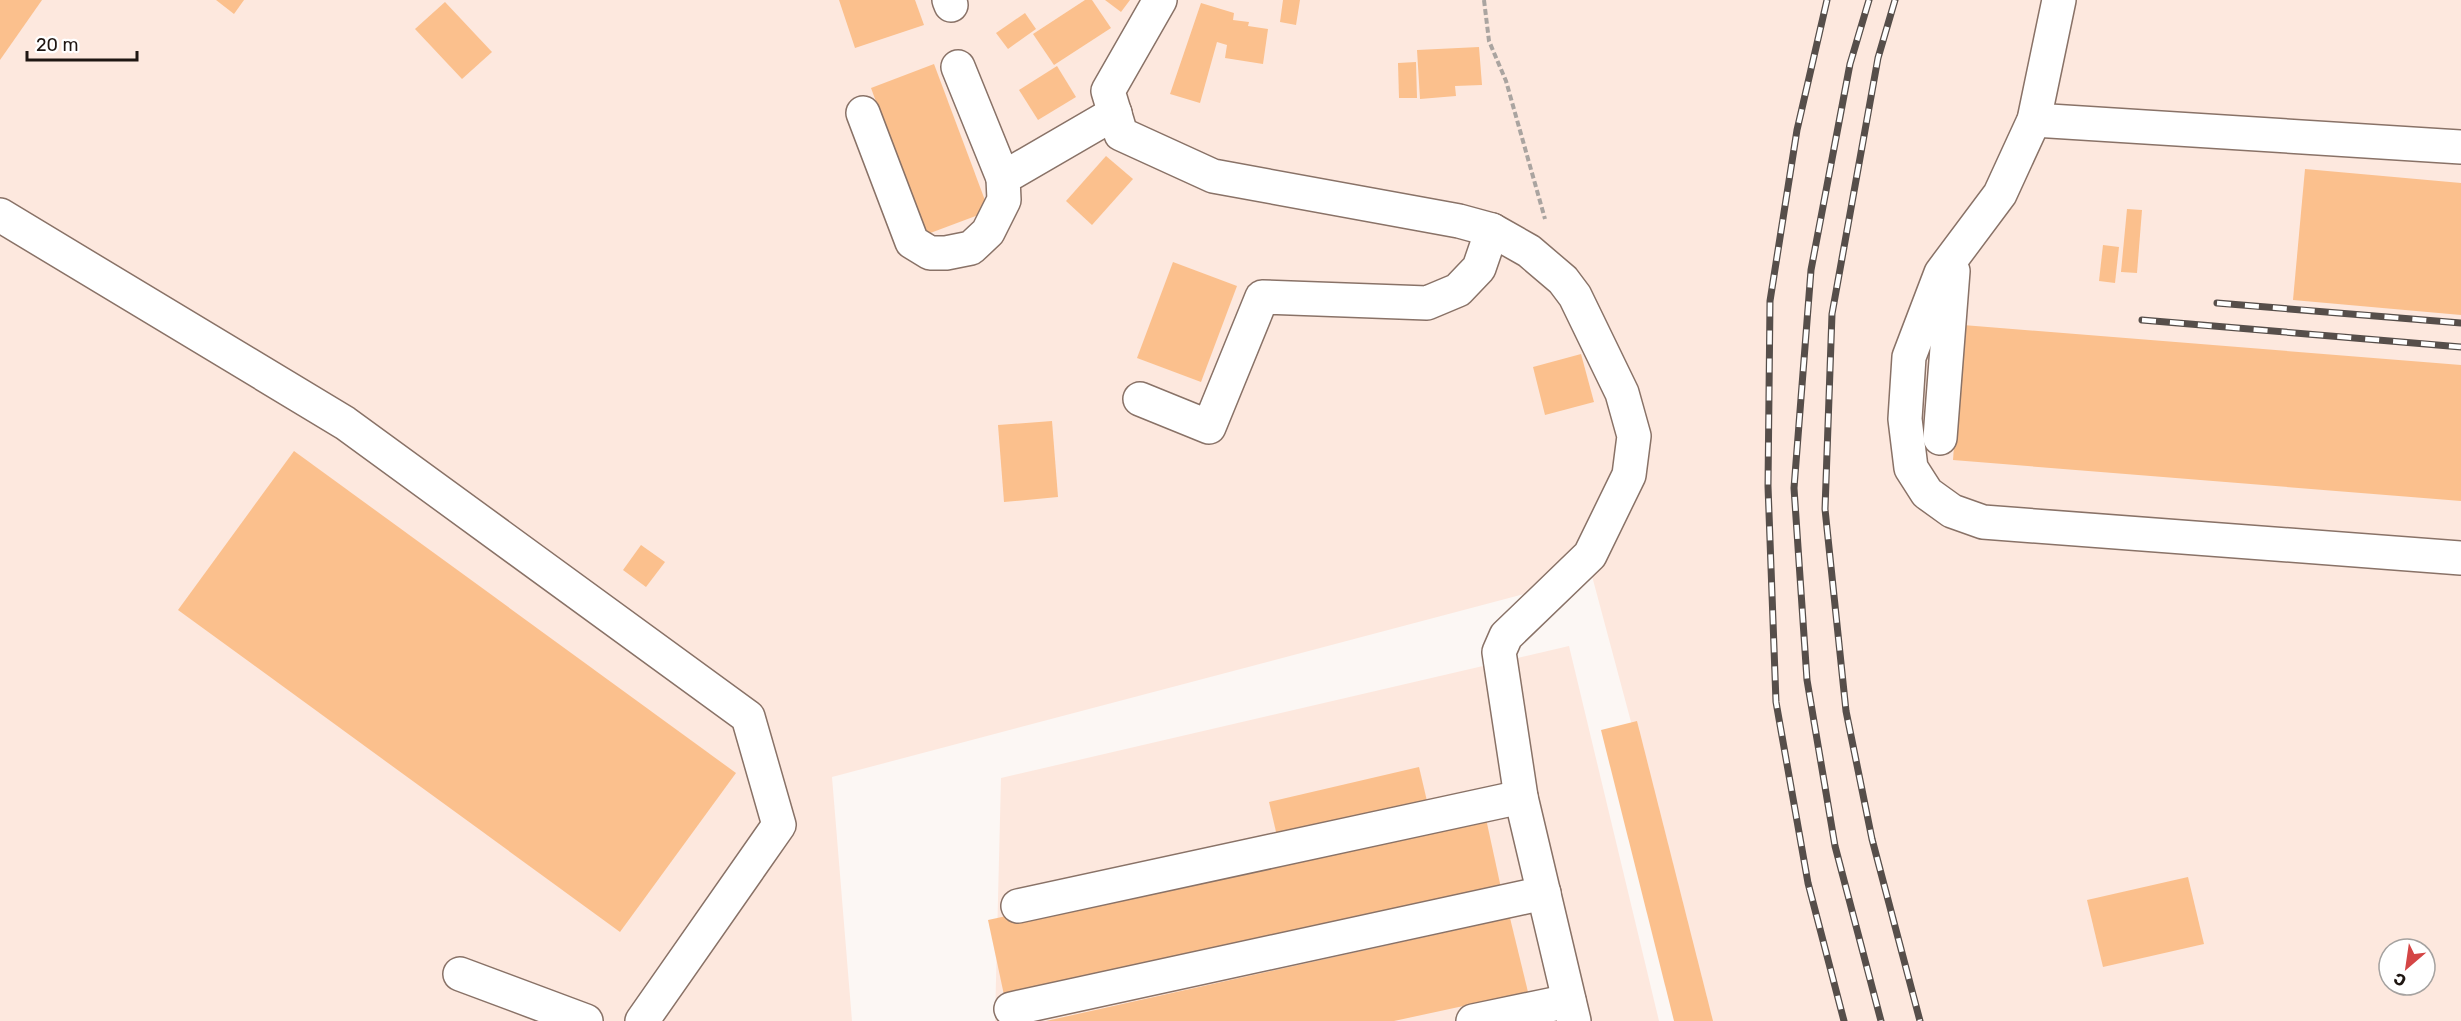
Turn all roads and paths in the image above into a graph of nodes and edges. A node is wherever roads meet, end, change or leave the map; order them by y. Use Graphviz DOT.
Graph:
graph roads {
  1 [pos="1160,0"];
  2 [pos="1484,0"];
  3 [pos="2059,0"];
  4 [pos="958,68"];
  5 [pos="863,113"];
  6 [pos="1115,113"];
  7 [pos="2034,120"];
  8 [pos="2461,147"];
  9 [pos="1003,178"];
  10 [pos="0,214"];
  11 [pos="1547,225"];
  12 [pos="1492,230"];
  13 [pos="1954,255"];
  14 [pos="1140,399"];
  15 [pos="1940,438"];
  16 [pos="2461,558"];
  17 [pos="1521,797"];
  18 [pos="1544,893"];
  19 [pos="1017,906"];
  20 [pos="459,974"];
  21 [pos="1011,1009"];
  22 [pos="1571,1011"];
  23 [pos="586,1021"];
  24 [pos="642,1021"];
  25 [pos="1473,1021"];
  1 -- 6 [label="lane"];
  2 -- 11 [label="path"];
  3 -- 7 [label="lane"];
  4 -- 9 [label="lane"];
  5 -- 9 [label="lane"];
  6 -- 9 [label="lane"];
  6 -- 12 [label="lane"];
  7 -- 8 [label="lane"];
  7 -- 13 [label="lane"];
  10 -- 24 [label="lane"];
  12 -- 14 [label="lane"];
  12 -- 17 [label="lane"];
  13 -- 15 [label="lane"];
  13 -- 16 [label="lane"];
  17 -- 18 [label="lane"];
  17 -- 19 [label="lane"];
  18 -- 21 [label="lane"];
  18 -- 22 [label="lane"];
  20 -- 23 [label="lane"];
  22 -- 25 [label="lane"];
}
